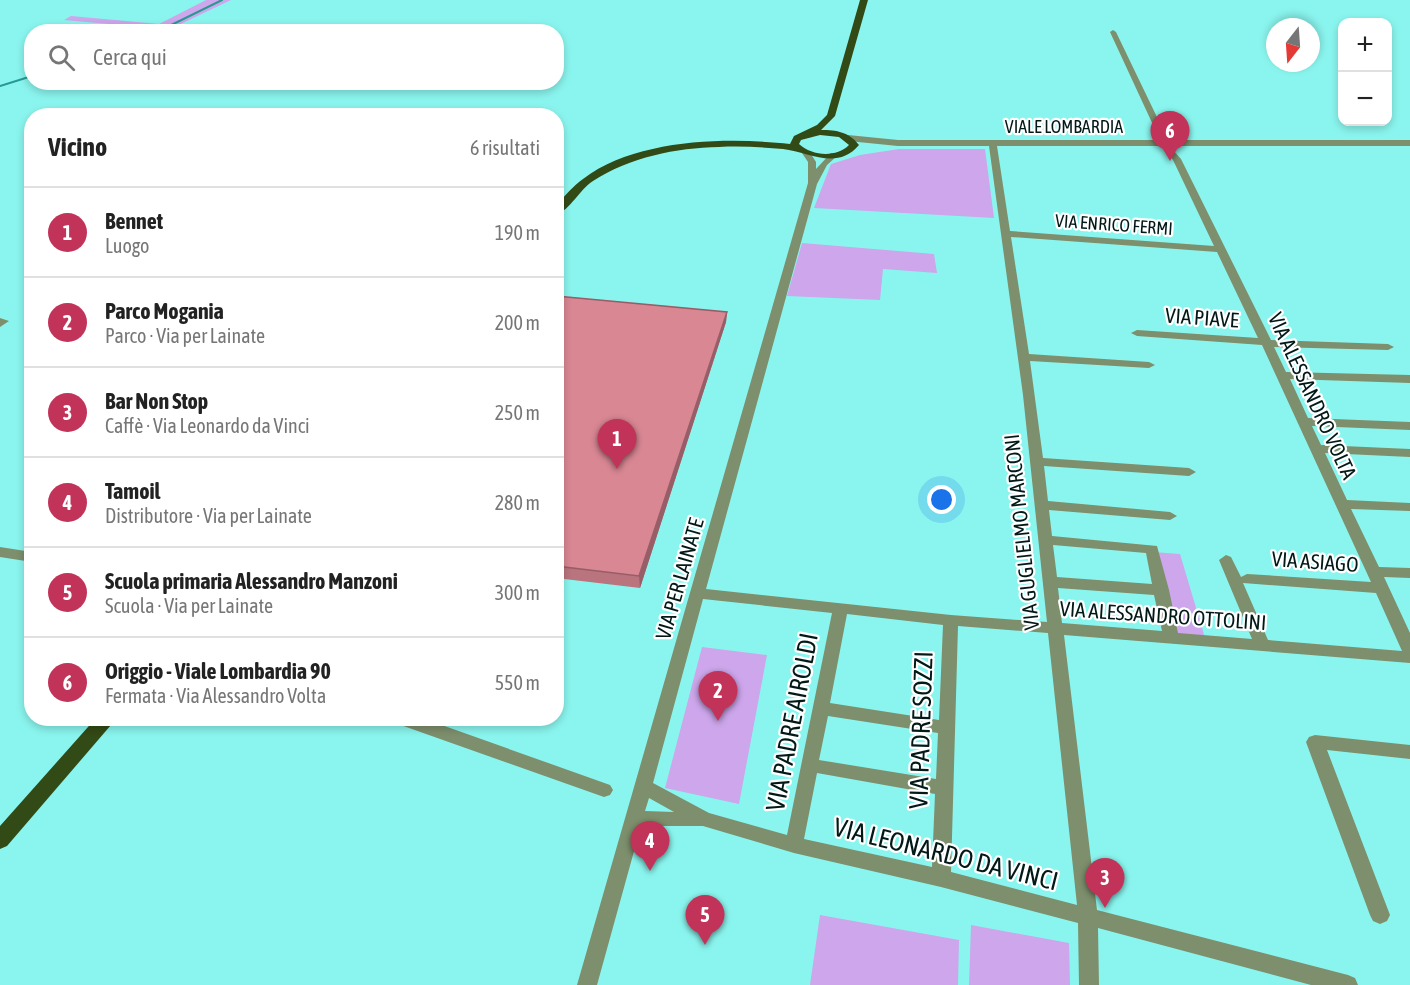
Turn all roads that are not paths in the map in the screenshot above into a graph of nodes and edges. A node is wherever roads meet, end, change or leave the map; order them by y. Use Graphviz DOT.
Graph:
graph roads {
  1 [pos="864,0"];
  2 [pos="1113,32"];
  3 [pos="831,116"];
  4 [pos="804,135"];
  5 [pos="844,136"];
  6 [pos="758,143"];
  7 [pos="898,143"];
  8 [pos="1166,143"];
  9 [pos="1410,143"];
  10 [pos="993,144"];
  11 [pos="796,148"];
  12 [pos="848,152"];
  13 [pos="806,153"];
  14 [pos="834,155"];
  15 [pos="812,184"];
  16 [pos="564,204"];
  17 [pos="1005,234"];
  18 [pos="1221,249"];
  19 [pos="1137,333"];
  20 [pos="1266,342"];
  21 [pos="1388,347"];
  22 [pos="1023,357"];
  23 [pos="1149,365"];
  24 [pos="1282,375"];
  25 [pos="1410,379"];
  26 [pos="1303,422"];
  27 [pos="1410,426"];
  28 [pos="1316,449"];
  29 [pos="1410,453"];
  30 [pos="1036,461"];
  31 [pos="1189,472"];
  32 [pos="1342,504"];
  33 [pos="1040,505"];
  34 [pos="1410,507"];
  35 [pos="1170,516"];
  36 [pos="1044,540"];
  37 [pos="0,552"];
  38 [pos="24,556"];
  39 [pos="1226,560"];
  40 [pos="1374,572"];
  41 [pos="1410,573"];
  42 [pos="1247,579"];
  43 [pos="1049,582"];
  44 [pos="1381,588"];
  45 [pos="1162,590"];
  46 [pos="698,593"];
  47 [pos="840,609"];
  48 [pos="951,620"];
  49 [pos="1054,629"];
  50 [pos="1171,638"];
  51 [pos="1262,644"];
  52 [pos="1410,650"];
  53 [pos="1410,657"];
  54 [pos="821,708"];
  55 [pos="101,726"];
  56 [pos="424,726"];
  57 [pos="947,728"];
  58 [pos="1410,752"];
  59 [pos="809,765"];
  60 [pos="643,786"];
  61 [pos="945,788"];
  62 [pos="604,790"];
  63 [pos="634,817"];
  64 [pos="704,819"];
  65 [pos="0,840"];
  66 [pos="794,844"];
  67 [pos="941,878"];
  68 [pos="1380,915"];
  69 [pos="1088,918"];
  70 [pos="587,985"];
  71 [pos="1089,985"];
  72 [pos="1348,985"];
  1 -- 3 [label="main road"];
  2 -- 8 [label="street, VIA ALESSANDRO VOLTA"];
  3 -- 4 [label="main road"];
  3 -- 5 [label="main road"];
  4 -- 5 [label="main road"];
  4 -- 6 [label="main road"];
  4 -- 11 [label="main road"];
  5 -- 7 [label="street, VIALE LOMBARDIA"];
  5 -- 12 [label="main road"];
  6 -- 11 [label="main road"];
  6 -- 16 [label="main road"];
  7 -- 10 [label="street, VIALE LOMBARDIA"];
  7 -- 12 [label="street, VIALE LOMBARDIA"];
  8 -- 9 [label="street, VIALE LOMBARDIA"];
  8 -- 10 [label="street, VIALE LOMBARDIA"];
  8 -- 18 [label="street, VIA ALESSANDRO VOLTA"];
  10 -- 17 [label="street, VIA GUGLIELMO MARCONI"];
  11 -- 13 [label="main road"];
  12 -- 14 [label="main road"];
  13 -- 14 [label="main road"];
  13 -- 15 [label="street, VIA PER LAINATE"];
  14 -- 15 [label="street, VIA PER LAINATE"];
  15 -- 46 [label="street, VIA PER LAINATE"];
  17 -- 18 [label="street, VIA ENRICO FERMI"];
  17 -- 22 [label="street, VIA GUGLIELMO MARCONI"];
  18 -- 20 [label="street, VIA ALESSANDRO VOLTA"];
  19 -- 20 [label="street, VIA PIAVE"];
  20 -- 21 [label="street, VIA PIAVE"];
  20 -- 24 [label="street, VIA ALESSANDRO VOLTA"];
  22 -- 23 [label="street"];
  22 -- 30 [label="street, VIA GUGLIELMO MARCONI"];
  24 -- 25 [label="street"];
  24 -- 26 [label="street, VIA ALESSANDRO VOLTA"];
  26 -- 27 [label="street"];
  26 -- 28 [label="street, VIA ALESSANDRO VOLTA"];
  28 -- 29 [label="street"];
  28 -- 32 [label="street, VIA ALESSANDRO VOLTA"];
  30 -- 31 [label="street"];
  30 -- 33 [label="street, VIA GUGLIELMO MARCONI"];
  32 -- 34 [label="street"];
  32 -- 40 [label="street, VIA ALESSANDRO VOLTA"];
  33 -- 35 [label="street"];
  33 -- 36 [label="street, VIA GUGLIELMO MARCONI"];
  36 -- 43 [label="street, VIA GUGLIELMO MARCONI"];
  36 -- 45 [label="street"];
  37 -- 38 [label="street"];
  39 -- 51 [label="street"];
  40 -- 41 [label="street"];
  40 -- 44 [label="street, VIA ALESSANDRO VOLTA"];
  42 -- 44 [label="street, VIA ASIAGO"];
  43 -- 45 [label="street"];
  43 -- 49 [label="street, VIA GUGLIELMO MARCONI"];
  44 -- 52 [label="street, VIA ALESSANDRO VOLTA"];
  45 -- 50 [label="street"];
  46 -- 47 [label="street, VIA ALESSANDRO OTTOLINI"];
  46 -- 60 [label="street, VIA PER LAINATE"];
  47 -- 48 [label="street, VIA ALESSANDRO OTTOLINI"];
  47 -- 54 [label="street, VIA PADRE AIROLDI"];
  48 -- 49 [label="street, VIA ALESSANDRO OTTOLINI"];
  48 -- 57 [label="street, VIA PADRE SOZZI"];
  49 -- 50 [label="street, VIA ALESSANDRO OTTOLINI"];
  49 -- 69 [label="street, VIA GUGLIELMO MARCONI"];
  50 -- 51 [label="street, VIA ALESSANDRO OTTOLINI"];
  51 -- 53 [label="street, VIA ALESSANDRO OTTOLINI"];
  54 -- 57 [label="street"];
  54 -- 59 [label="street, VIA PADRE AIROLDI"];
  55 -- 65 [label="main road"];
  56 -- 62 [label="street"];
  57 -- 61 [label="street, VIA PADRE SOZZI"];
  58 -- 68 [label="street"];
  59 -- 61 [label="street"];
  59 -- 66 [label="street, VIA PADRE AIROLDI"];
  60 -- 63 [label="street, VIA PER LAINATE"];
  60 -- 64 [label="street"];
  61 -- 67 [label="street, VIA PADRE SOZZI"];
  63 -- 64 [label="street"];
  63 -- 70 [label="street, VIA PER LAINATE"];
  64 -- 66 [label="street, VIA LEONARDO DA VINCI"];
  66 -- 67 [label="street, VIA LEONARDO DA VINCI"];
  67 -- 69 [label="street, VIA LEONARDO DA VINCI"];
  69 -- 71 [label="street, VIA GUGLIELMO MARCONI"];
  69 -- 72 [label="street, VIA LEONARDO DA VINCI"];
}
